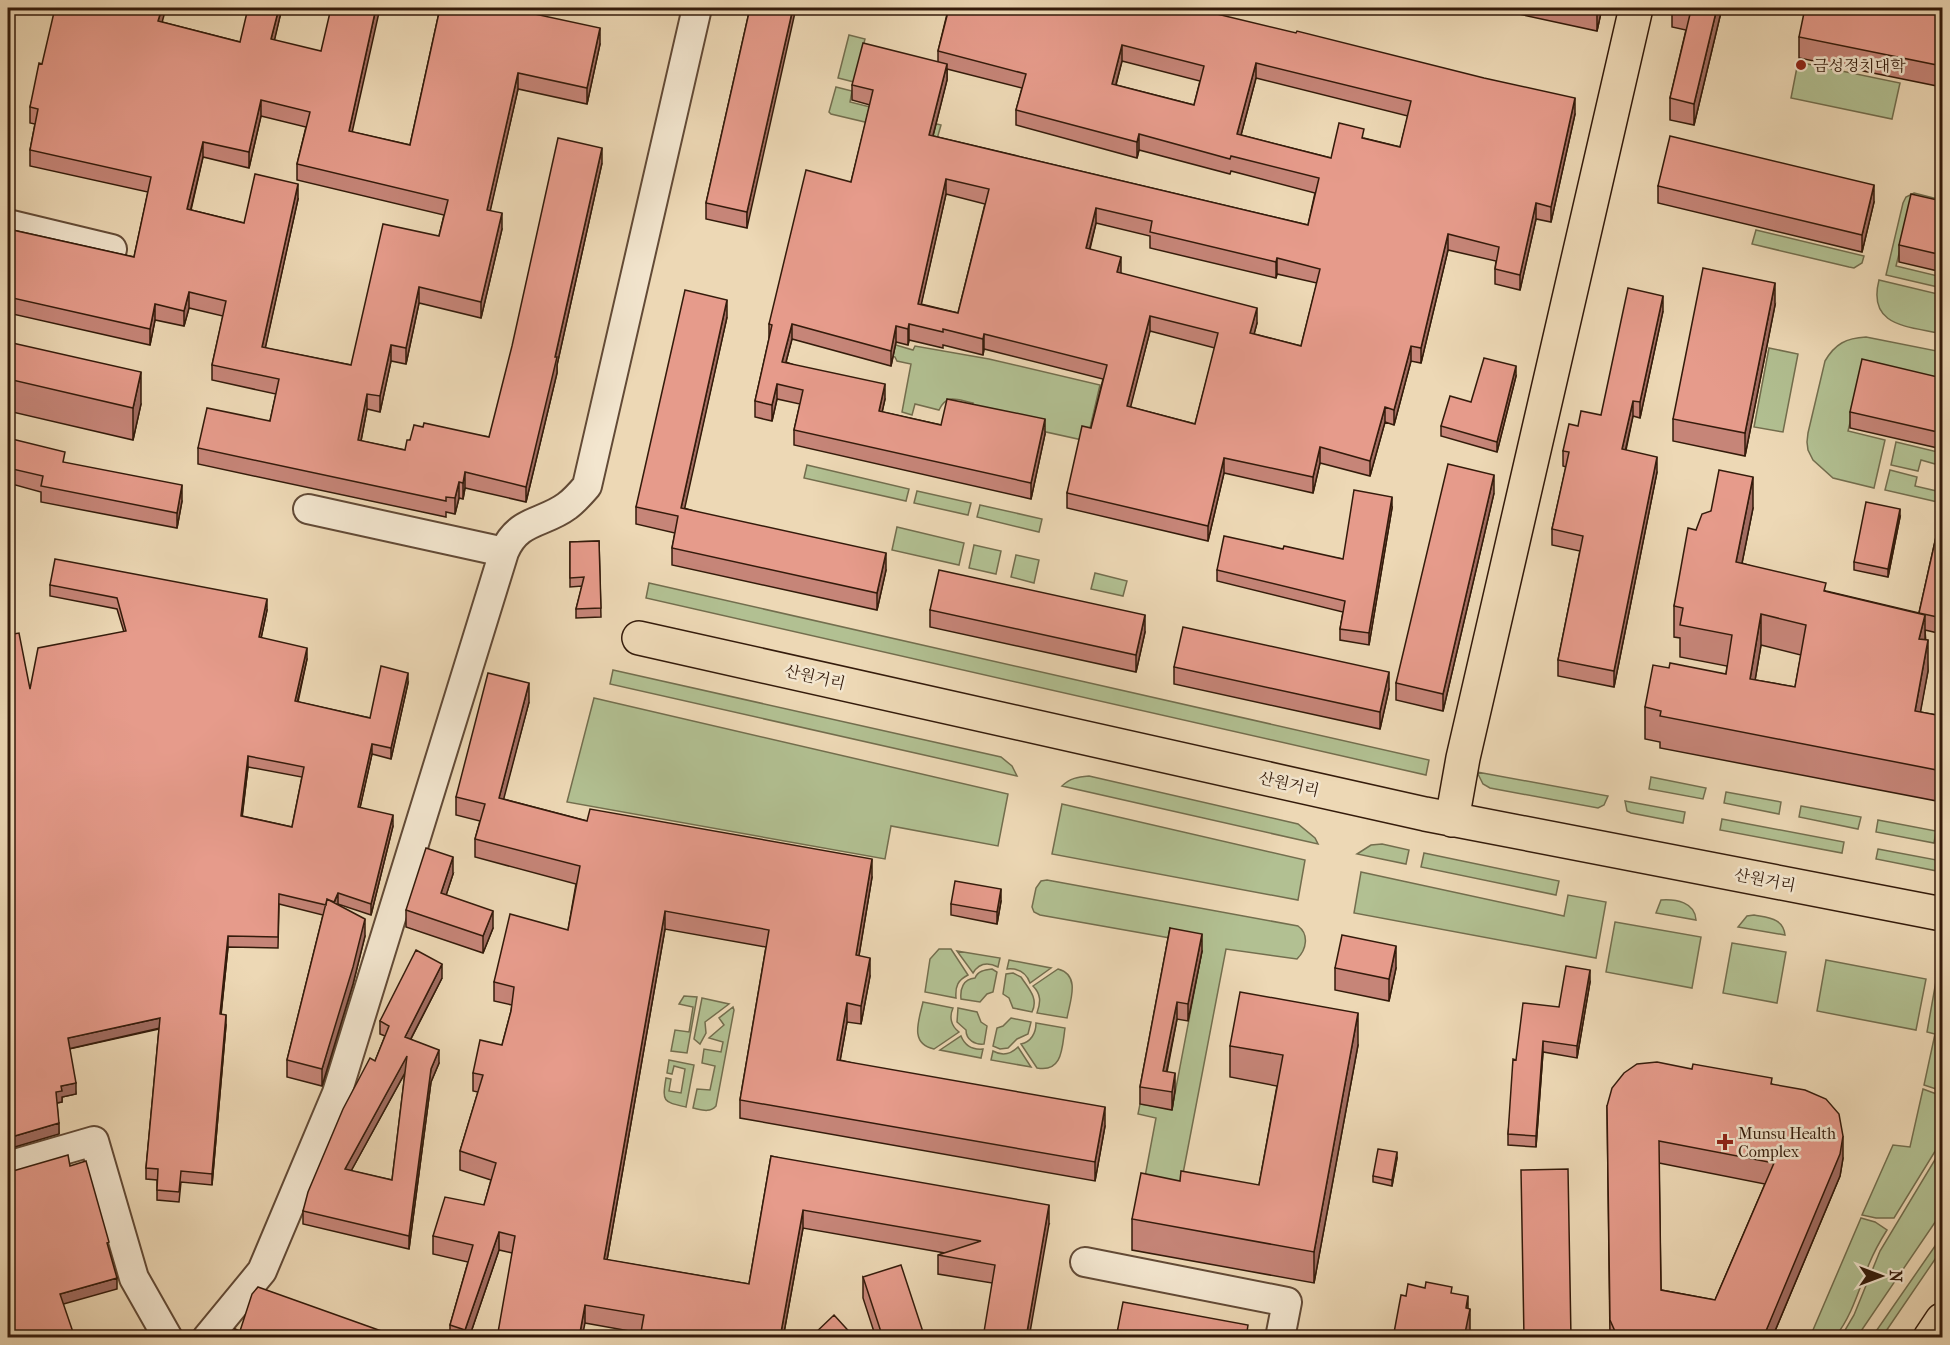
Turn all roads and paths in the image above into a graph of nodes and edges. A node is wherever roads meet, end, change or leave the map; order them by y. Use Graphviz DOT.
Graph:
graph roads {
  1 [pos="698,8"];
  2 [pos="1636,8"];
  3 [pos="8,224"];
  4 [pos="112,249"];
  5 [pos="308,509"];
  6 [pos="504,552"];
  7 [pos="639,638"];
  8 [pos="1452,820"];
  9 [pos="1942,914"];
  10 [pos="8,1166"];
  11 [pos="1085,1262"];
  12 [pos="1942,1320"];
  13 [pos="1286,1336"];
  14 [pos="168,1338"];
  15 [pos="207,1338"];
  16 [pos="1930,1338"];
  1 -- 6 [label="street"];
  2 -- 8 [label="main road"];
  3 -- 4 [label="street"];
  5 -- 6 [label="street"];
  6 -- 15 [label="street"];
  7 -- 8 [label="main road, 산원거리"];
  8 -- 9 [label="main road, 산원거리"];
  10 -- 14 [label="street"];
  11 -- 13 [label="street"];
  12 -- 16 [label="main road"];
}
